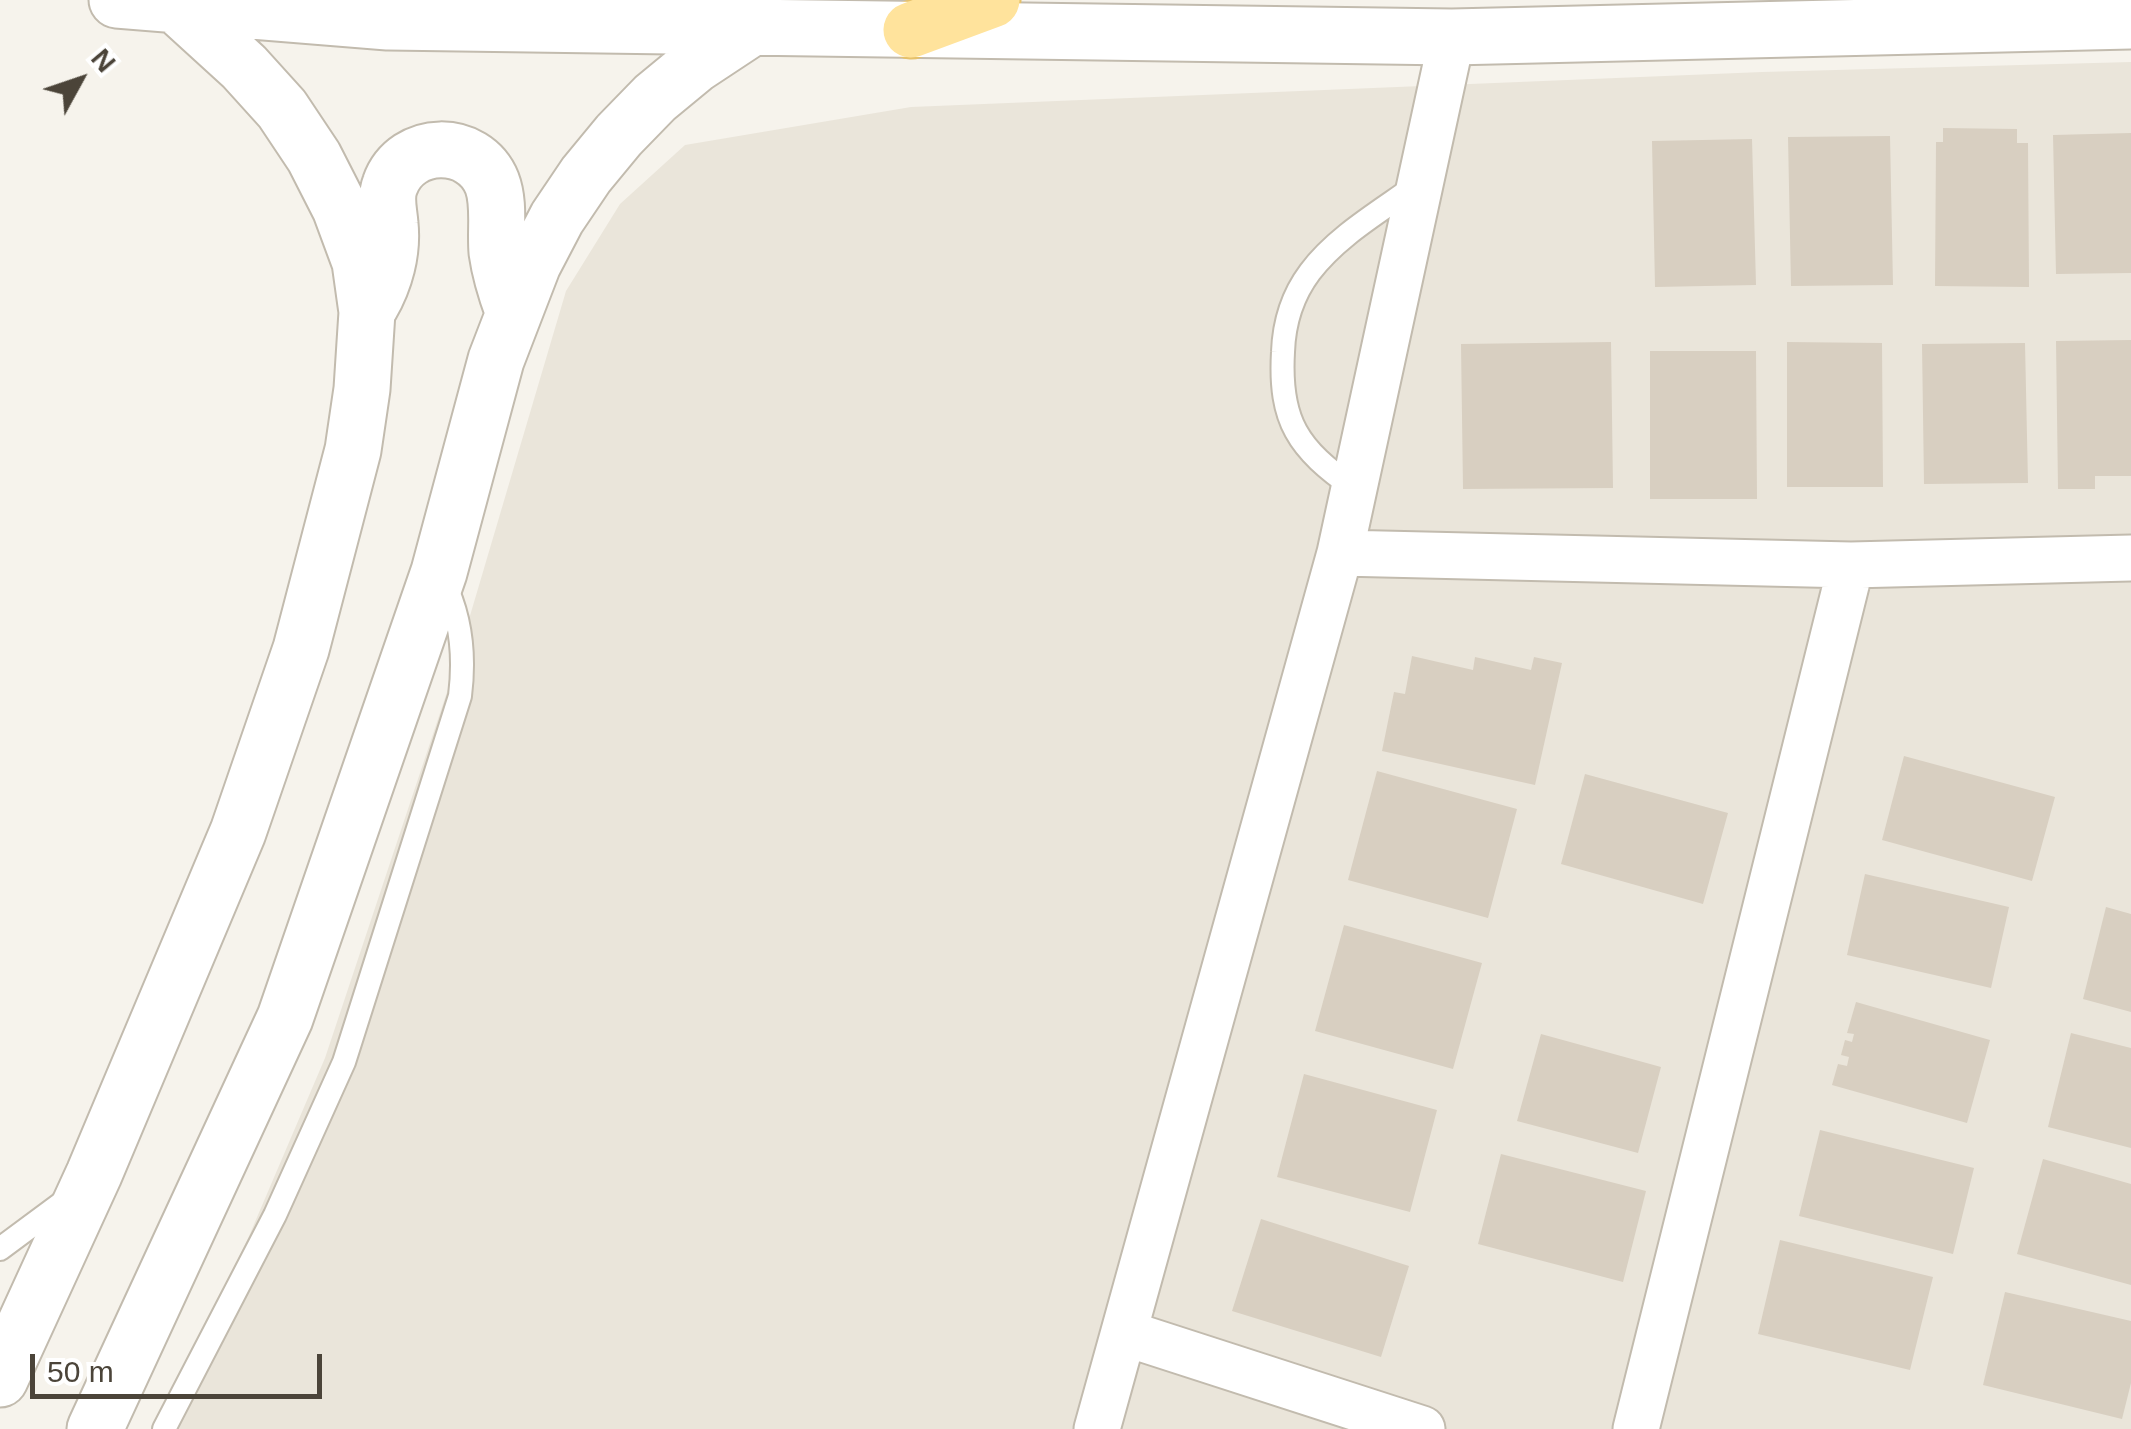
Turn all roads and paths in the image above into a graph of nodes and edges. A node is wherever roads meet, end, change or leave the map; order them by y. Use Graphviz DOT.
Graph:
graph roads {
  1 [pos="117,0"];
  2 [pos="992,0"];
  3 [pos="176,5"];
  4 [pos="2131,21"];
  5 [pos="751,28"];
  6 [pos="911,30"];
  7 [pos="1452,37"];
  8 [pos="1421,182"];
  9 [pos="514,311"];
  10 [pos="367,312"];
  11 [pos="1354,488"];
  12 [pos="1340,553"];
  13 [pos="2131,558"];
  14 [pos="1852,565"];
  15 [pos="439,572"];
  16 [pos="94,1174"];
  17 [pos="0,1249"];
  18 [pos="1125,1333"];
  19 [pos="0,1379"];
  20 [pos="95,1429"];
  21 [pos="164,1429"];
  22 [pos="1097,1429"];
  23 [pos="1422,1429"];
  24 [pos="1636,1429"];
  1 -- 3 [label="street"];
  2 -- 6 [label="main road"];
  3 -- 5 [label="street"];
  3 -- 10 [label="street"];
  4 -- 7 [label="street"];
  5 -- 6 [label="street"];
  5 -- 9 [label="street"];
  6 -- 7 [label="street"];
  7 -- 8 [label="street"];
  8 -- 11 [label="street"];
  8 -- 11 [label="lane"];
  9 -- 10 [label="street"];
  9 -- 15 [label="street"];
  10 -- 16 [label="street"];
  11 -- 12 [label="street"];
  12 -- 14 [label="street"];
  12 -- 18 [label="street"];
  13 -- 14 [label="street"];
  14 -- 24 [label="street"];
  15 -- 20 [label="street"];
  15 -- 21 [label="lane"];
  16 -- 17 [label="lane"];
  16 -- 19 [label="street"];
  18 -- 22 [label="street"];
  18 -- 23 [label="street"];
}
